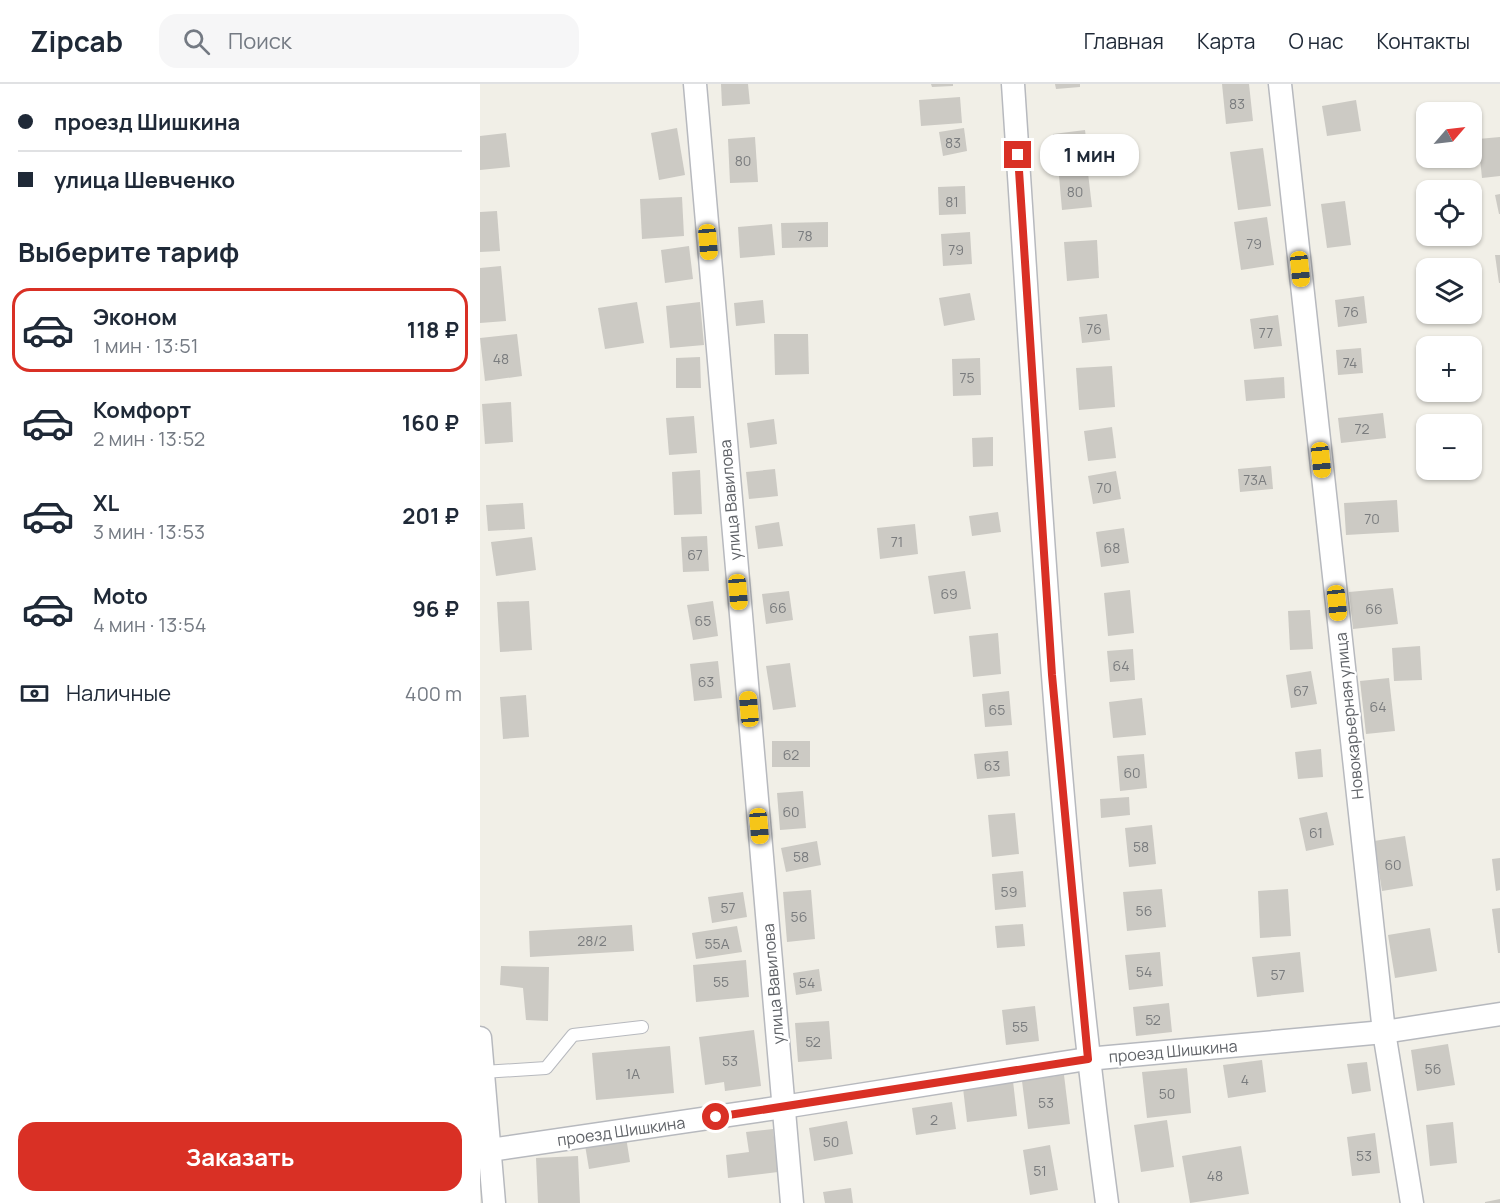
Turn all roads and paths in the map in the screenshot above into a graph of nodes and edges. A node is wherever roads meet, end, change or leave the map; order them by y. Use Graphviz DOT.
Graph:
graph roads {
  1 [pos="695,84"];
  2 [pos="1014,84"];
  3 [pos="1280,84"];
  4 [pos="1500,1014"];
  5 [pos="642,1027"];
  6 [pos="1384,1032"];
  7 [pos="480,1038"];
  8 [pos="1088,1059"];
  9 [pos="483,1072"];
  10 [pos="783,1107"];
  11 [pos="490,1150"];
  12 [pos="494,1203"];
  13 [pos="792,1203"];
  14 [pos="1107,1203"];
  15 [pos="1412,1203"];
  1 -- 10 [label="street, улица Вавилова"];
  2 -- 8 [label="street"];
  3 -- 6 [label="street, Новокарьерная улица"];
  4 -- 6 [label="street, проезд Шишкина"];
  5 -- 9 [label="lane"];
  6 -- 8 [label="street, проезд Шишкина"];
  6 -- 15 [label="street, Новокарьерная улица"];
  7 -- 9 [label="street"];
  8 -- 10 [label="street, проезд Шишкина"];
  8 -- 14 [label="street"];
  9 -- 11 [label="street"];
  10 -- 11 [label="street, проезд Шишкина"];
  10 -- 13 [label="street, улица Вавилова"];
  11 -- 12 [label="street"];
}
